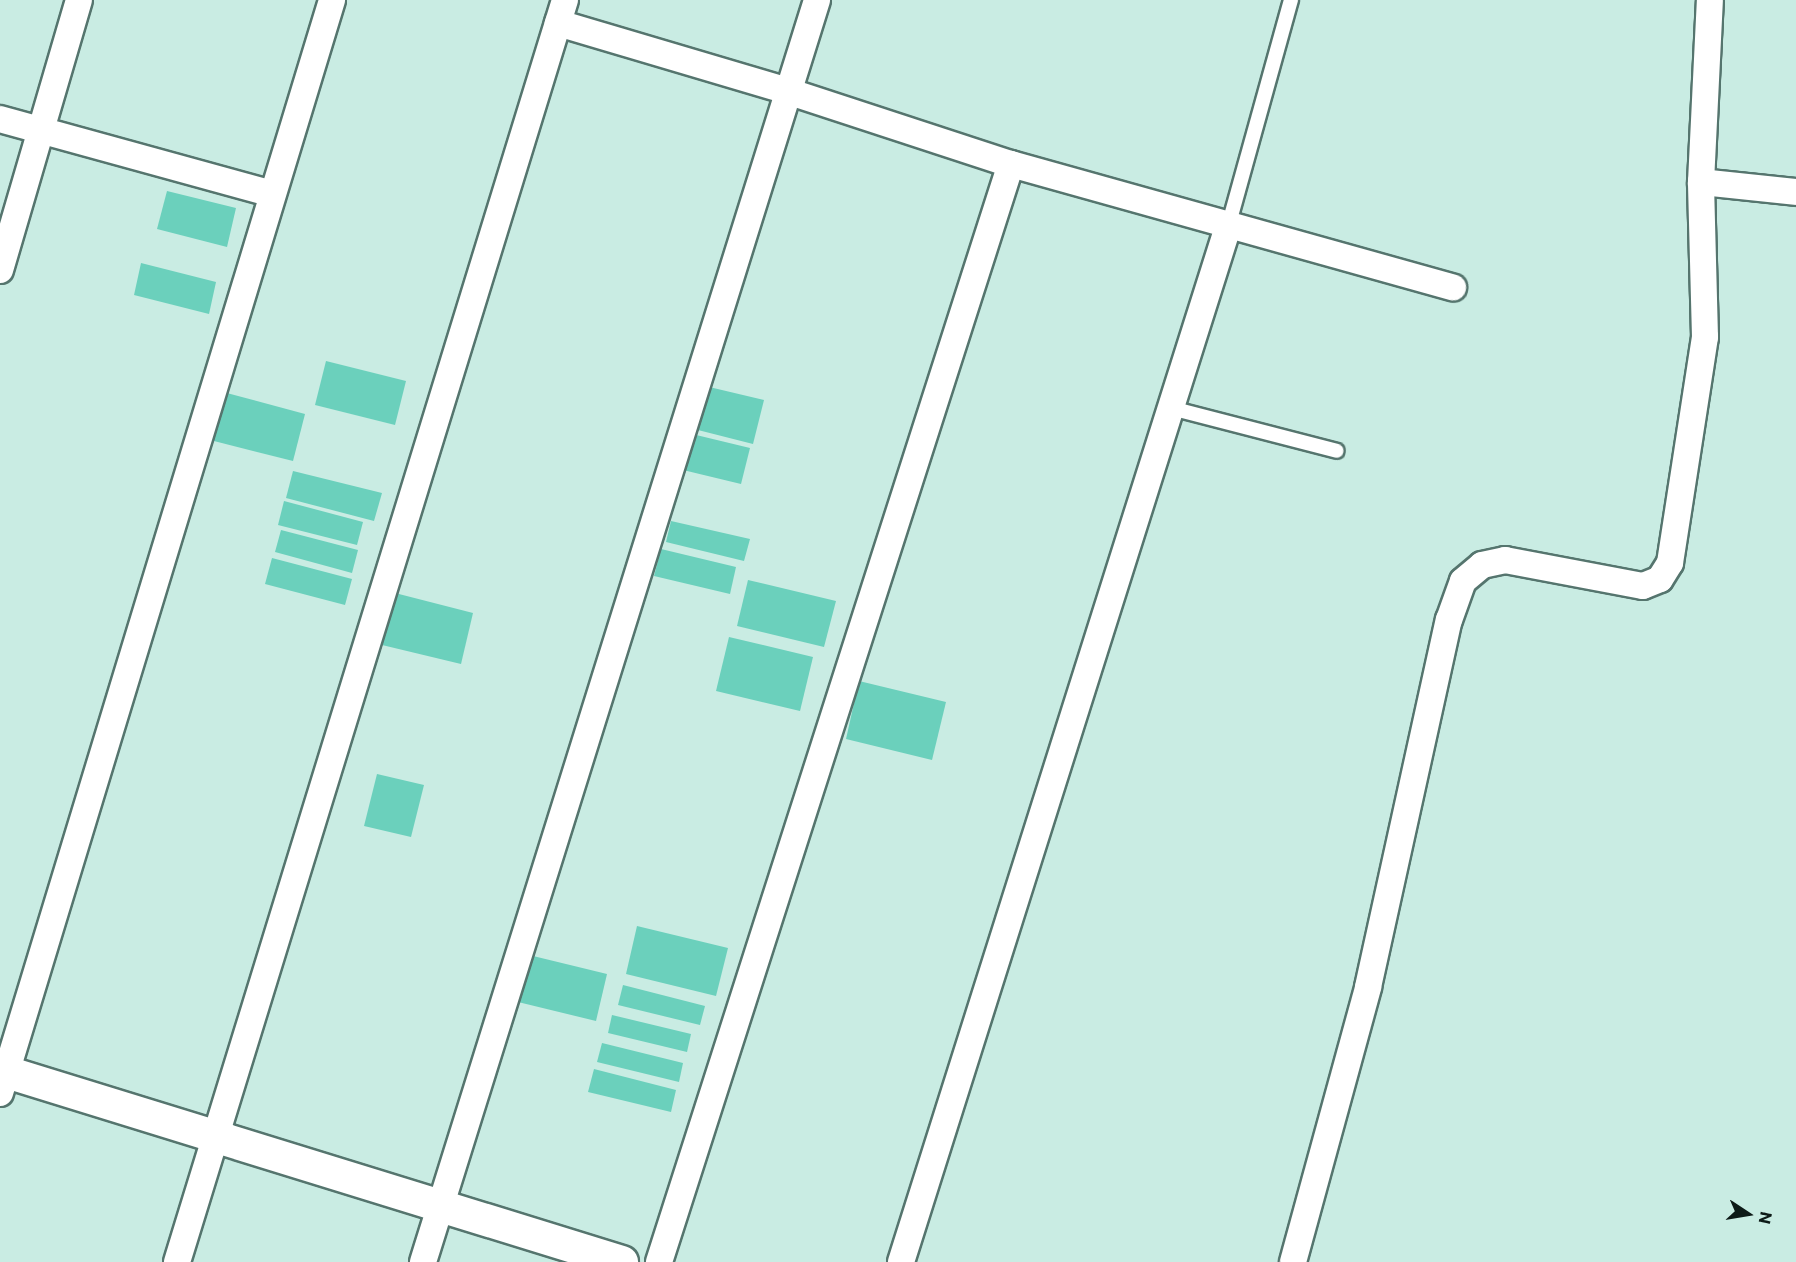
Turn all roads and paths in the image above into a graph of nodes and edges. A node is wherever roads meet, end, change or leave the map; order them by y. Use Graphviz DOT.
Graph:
graph roads {
  1 [pos="79,0"];
  2 [pos="332,0"];
  3 [pos="817,0"];
  4 [pos="1291,0"];
  5 [pos="1710,0"];
  6 [pos="561,11"];
  7 [pos="787,91"];
  8 [pos="0,119"];
  9 [pos="39,130"];
  10 [pos="1011,165"];
  11 [pos="1701,182"];
  12 [pos="1796,192"];
  13 [pos="272,194"];
  14 [pos="1228,227"];
  15 [pos="0,270"];
  16 [pos="1453,287"];
  17 [pos="1171,408"];
  18 [pos="1337,452"];
  19 [pos="2,1078"];
  20 [pos="217,1137"];
  21 [pos="440,1206"];
  22 [pos="177,1262"];
  23 [pos="423,1262"];
  24 [pos="622,1262"];
  25 [pos="659,1262"];
  26 [pos="900,1262"];
  27 [pos="1293,1262"];
  1 -- 9 [label="street"];
  2 -- 13 [label="street"];
  3 -- 7 [label="street"];
  4 -- 14 [label="lane"];
  5 -- 11 [label="street"];
  6 -- 7 [label="street"];
  6 -- 20 [label="street"];
  7 -- 10 [label="street"];
  7 -- 21 [label="street"];
  8 -- 9 [label="street"];
  9 -- 13 [label="street"];
  9 -- 15 [label="street"];
  10 -- 14 [label="street"];
  10 -- 25 [label="street"];
  11 -- 12 [label="street"];
  11 -- 27 [label="street"];
  13 -- 19 [label="street"];
  14 -- 16 [label="street"];
  14 -- 17 [label="street"];
  17 -- 18 [label="lane"];
  17 -- 26 [label="street"];
  19 -- 20 [label="street"];
  20 -- 21 [label="street"];
  20 -- 22 [label="street"];
  21 -- 23 [label="street"];
  21 -- 24 [label="street"];
}
